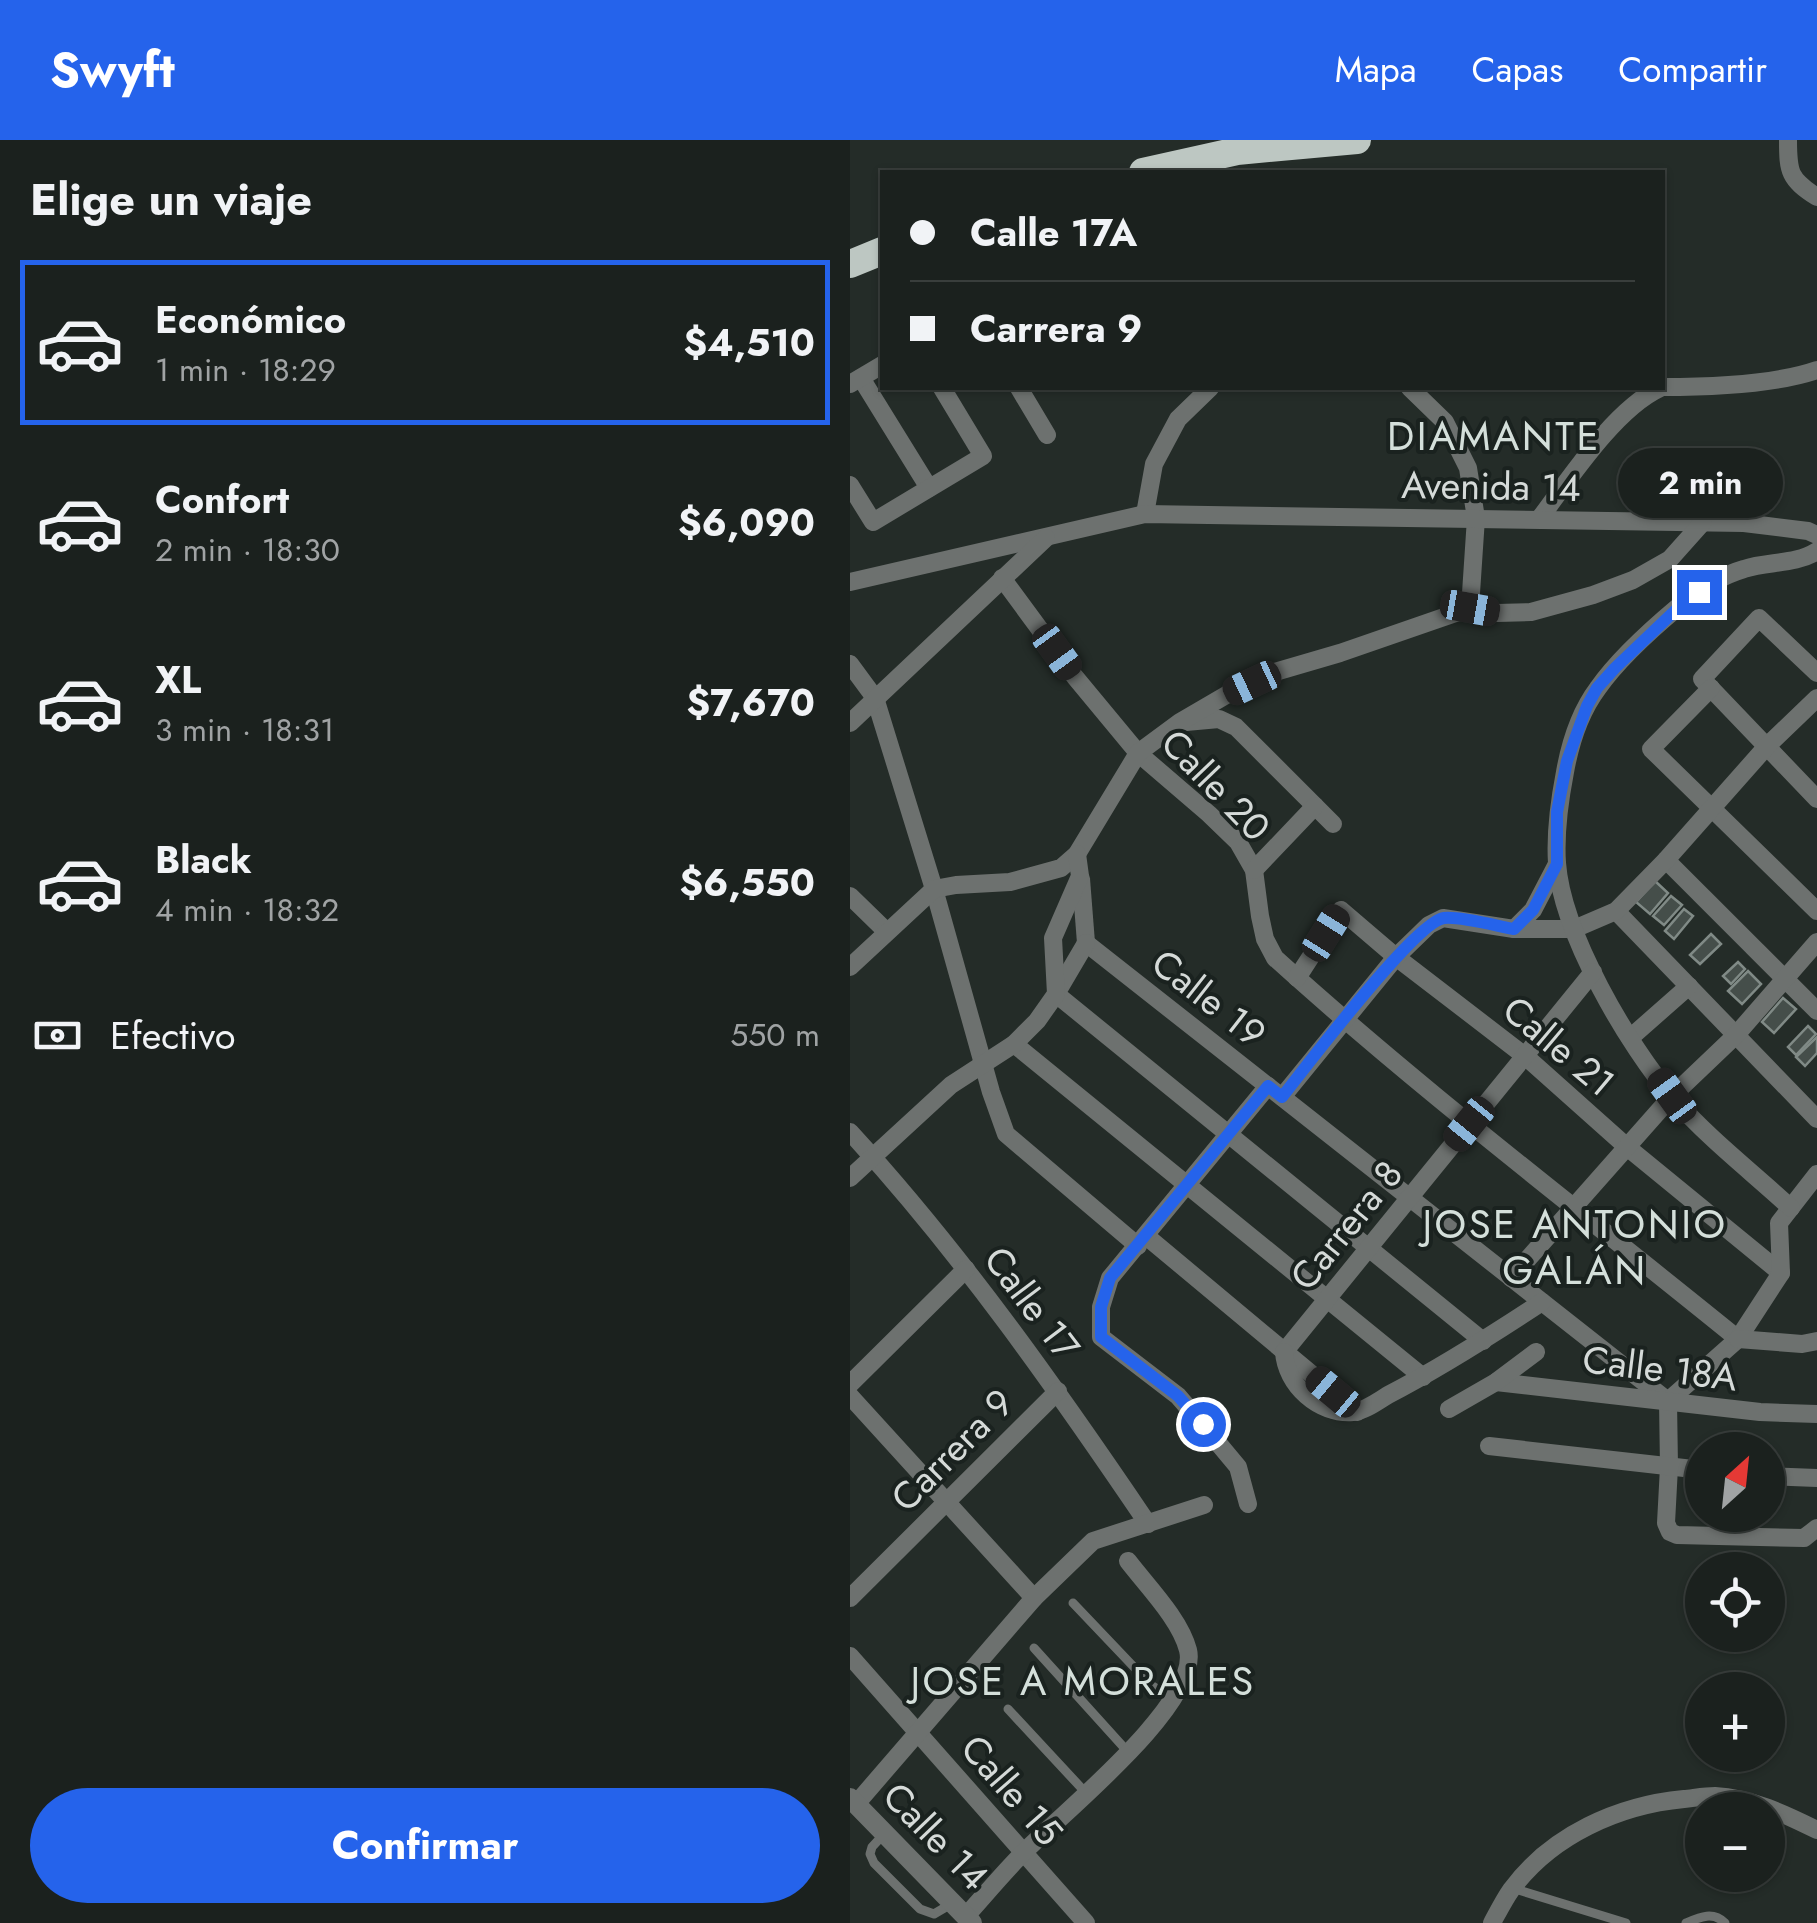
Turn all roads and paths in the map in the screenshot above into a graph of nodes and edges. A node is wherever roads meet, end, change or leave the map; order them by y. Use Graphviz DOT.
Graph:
graph roads {
  1 [pos="1357,140"];
  2 [pos="1788,140"];
  3 [pos="1152,170"];
  4 [pos="1817,198"];
  5 [pos="880,252"];
  6 [pos="850,264"];
  7 [pos="880,366"];
  8 [pos="1817,370"];
  9 [pos="855,381"];
  10 [pos="1665,387"];
  11 [pos="943,390"];
  12 [pos="1020,390"];
  13 [pos="1208,390"];
  14 [pos="1412,390"];
  15 [pos="1655,390"];
  16 [pos="1048,435"];
  17 [pos="850,485"];
  18 [pos="930,488"];
  19 [pos="1145,514"];
  20 [pos="1476,518"];
  21 [pos="1540,518"];
  22 [pos="1703,522"];
  23 [pos="1817,535"];
  24 [pos="1046,537"];
  25 [pos="1817,552"];
  26 [pos="1002,578"];
  27 [pos="850,582"];
  28 [pos="1470,608"];
  29 [pos="850,664"];
  30 [pos="1817,673"];
  31 [pos="1707,684"];
  32 [pos="875,698"];
  33 [pos="1817,698"];
  34 [pos="1180,722"];
  35 [pos="850,723"];
  36 [pos="1766,746"];
  37 [pos="1138,752"];
  38 [pos="1817,799"];
  39 [pos="1315,806"];
  40 [pos="1711,808"];
  41 [pos="1333,824"];
  42 [pos="1077,854"];
  43 [pos="1666,860"];
  44 [pos="1557,864"];
  45 [pos="1254,870"];
  46 [pos="1080,876"];
  47 [pos="934,889"];
  48 [pos="850,896"];
  49 [pos="1616,911"];
  50 [pos="1817,911"];
  51 [pos="1514,929"];
  52 [pos="1574,929"];
  53 [pos="886,931"];
  54 [pos="1817,942"];
  55 [pos="1086,943"];
  56 [pos="1396,956"];
  57 [pos="850,967"];
  58 [pos="1593,972"];
  59 [pos="1297,978"];
  60 [pos="1784,979"];
  61 [pos="1689,986"];
  62 [pos="1056,994"];
  63 [pos="1817,1012"];
  64 [pos="1345,1019"];
  65 [pos="1736,1035"];
  66 [pos="1630,1038"];
  67 [pos="1014,1044"];
  68 [pos="1525,1056"];
  69 [pos="984,1065"];
  70 [pos="1275,1092"];
  71 [pos="1672,1096"];
  72 [pos="1817,1119"];
  73 [pos="1469,1124"];
  74 [pos="850,1132"];
  75 [pos="1228,1134"];
  76 [pos="1627,1147"];
  77 [pos="873,1157"];
  78 [pos="1817,1174"];
  79 [pos="850,1178"];
  80 [pos="1187,1185"];
  81 [pos="1410,1198"];
  82 [pos="1575,1206"];
  83 [pos="1791,1208"];
  84 [pos="1142,1241"];
  85 [pos="1369,1248"];
  86 [pos="966,1270"];
  87 [pos="1781,1272"];
  88 [pos="1511,1278"];
  89 [pos="1327,1299"];
  90 [pos="1542,1302"];
  91 [pos="1738,1339"];
  92 [pos="1483,1341"];
  93 [pos="1817,1341"];
  94 [pos="1284,1352"];
  95 [pos="1536,1352"];
  96 [pos="1422,1377"];
  97 [pos="1496,1382"];
  98 [pos="850,1384"];
  99 [pos="1058,1391"];
  100 [pos="850,1396"];
  101 [pos="1668,1401"];
  102 [pos="1450,1409"];
  103 [pos="1817,1414"];
  104 [pos="1489,1446"];
  105 [pos="1669,1467"];
  106 [pos="1685,1468"];
  107 [pos="1785,1477"];
  108 [pos="1817,1478"];
  109 [pos="946,1502"];
  110 [pos="1248,1504"];
  111 [pos="1204,1505"];
  112 [pos="1148,1524"];
  113 [pos="1810,1533"];
  114 [pos="1128,1561"];
  115 [pos="850,1598"];
  116 [pos="1034,1598"];
  117 [pos="1073,1603"];
  118 [pos="1034,1648"];
  119 [pos="850,1656"];
  120 [pos="1174,1699"];
  121 [pos="1008,1709"];
  122 [pos="918,1732"];
  123 [pos="1128,1752"];
  124 [pos="1086,1794"];
  125 [pos="853,1801"];
  126 [pos="1817,1830"];
  127 [pos="1024,1852"];
  128 [pos="1512,1888"];
  129 [pos="964,1914"];
  130 [pos="1086,1923"];
  131 [pos="1492,1923"];
  132 [pos="1626,1923"];
  133 [pos="1686,1923"];
  134 [pos="1726,1923"];
  1 -- 3 [label="highway"];
  2 -- 4 [label="street"];
  5 -- 6 [label="highway"];
  7 -- 9 [label="street"];
  8 -- 10 [label="street"];
  9 -- 18 [label="street"];
  11 -- 18 [label="street"];
  12 -- 16 [label="street"];
  13 -- 19 [label="street"];
  14 -- 20 [label="street"];
  15 -- 21 [label="street"];
  17 -- 18 [label="street"];
  19 -- 20 [label="street, Avenida 14"];
  19 -- 24 [label="street, Avenida 14"];
  20 -- 21 [label="street, Avenida 14"];
  20 -- 28 [label="street"];
  21 -- 22 [label="street, Avenida 14"];
  22 -- 23 [label="street, Avenida 14"];
  22 -- 28 [label="street"];
  24 -- 26 [label="street"];
  24 -- 27 [label="street, Avenida 14"];
  25 -- 44 [label="street, Calle 21"];
  26 -- 32 [label="street"];
  26 -- 37 [label="street, Calle 20"];
  28 -- 34 [label="street"];
  29 -- 32 [label="street"];
  30 -- 31 [label="street"];
  31 -- 36 [label="street"];
  31 -- 40 [label="street"];
  32 -- 35 [label="street"];
  32 -- 47 [label="street"];
  33 -- 36 [label="street"];
  34 -- 37 [label="street"];
  34 -- 39 [label="street"];
  36 -- 38 [label="street"];
  36 -- 40 [label="street"];
  37 -- 42 [label="street"];
  37 -- 45 [label="street, Calle 20"];
  39 -- 41 [label="street"];
  39 -- 45 [label="street"];
  40 -- 43 [label="street"];
  40 -- 50 [label="street"];
  42 -- 46 [label="street"];
  42 -- 47 [label="street"];
  43 -- 49 [label="street"];
  43 -- 60 [label="street"];
  44 -- 51 [label="street"];
  44 -- 52 [label="street, Calle 21"];
  45 -- 59 [label="street, Calle 20"];
  46 -- 55 [label="street"];
  46 -- 62 [label="street"];
  47 -- 53 [label="street"];
  47 -- 69 [label="street"];
  48 -- 53 [label="street"];
  49 -- 52 [label="street"];
  49 -- 61 [label="street"];
  51 -- 52 [label="street"];
  51 -- 56 [label="street"];
  52 -- 58 [label="street, Calle 21"];
  53 -- 57 [label="street"];
  54 -- 60 [label="street"];
  55 -- 62 [label="street"];
  55 -- 70 [label="street, Calle 19"];
  56 -- 59 [label="street, Calle 21"];
  56 -- 64 [label="street"];
  56 -- 68 [label="street, Calle 21"];
  58 -- 66 [label="street, Calle 21"];
  58 -- 68 [label="street, Carrera 8"];
  59 -- 64 [label="street, Calle 20"];
  60 -- 63 [label="street"];
  60 -- 65 [label="street"];
  61 -- 65 [label="street"];
  61 -- 66 [label="street"];
  62 -- 67 [label="street"];
  62 -- 75 [label="street"];
  64 -- 70 [label="street"];
  64 -- 73 [label="street, Calle 20"];
  65 -- 71 [label="street"];
  65 -- 72 [label="street"];
  66 -- 71 [label="street, Calle 21"];
  67 -- 69 [label="street"];
  67 -- 80 [label="street"];
  68 -- 73 [label="street, Carrera 8"];
  68 -- 76 [label="street, Calle 21"];
  69 -- 77 [label="street"];
  69 -- 84 [label="street"];
  70 -- 75 [label="street"];
  70 -- 81 [label="street, Calle 19"];
  71 -- 76 [label="street"];
  71 -- 83 [label="street, Calle 21"];
  73 -- 81 [label="street, Carrera 8"];
  73 -- 82 [label="street, Calle 20"];
  74 -- 77 [label="street, Calle 17"];
  75 -- 80 [label="street"];
  75 -- 85 [label="street"];
  76 -- 82 [label="street"];
  76 -- 87 [label="street, Calle 21"];
  77 -- 79 [label="street"];
  77 -- 86 [label="street, Calle 17"];
  78 -- 83 [label="street"];
  80 -- 84 [label="street"];
  80 -- 89 [label="street"];
  81 -- 85 [label="street, Carrera 8"];
  81 -- 88 [label="street, Calle 19"];
  82 -- 88 [label="street"];
  82 -- 91 [label="street, Calle 20"];
  83 -- 87 [label="street"];
  84 -- 94 [label="street"];
  84 -- 110 [label="street"];
  85 -- 89 [label="street, Carrera 8"];
  85 -- 92 [label="street"];
  86 -- 98 [label="street"];
  86 -- 99 [label="street, Calle 17"];
  87 -- 91 [label="street"];
  88 -- 90 [label="street, Calle 19"];
  89 -- 94 [label="street, Carrera 8"];
  89 -- 96 [label="street"];
  90 -- 92 [label="street"];
  90 -- 101 [label="street, Calle 19"];
  91 -- 93 [label="street"];
  91 -- 101 [label="street"];
  92 -- 96 [label="street"];
  94 -- 96 [label="street"];
  95 -- 97 [label="street"];
  97 -- 101 [label="street, Calle 18A"];
  97 -- 102 [label="street"];
  99 -- 109 [label="street, Carrera 9"];
  99 -- 112 [label="street, Calle 17"];
  100 -- 109 [label="street"];
  101 -- 103 [label="street, Calle 18A"];
  101 -- 105 [label="street"];
  104 -- 105 [label="street"];
  105 -- 106 [label="street"];
  105 -- 113 [label="street"];
  107 -- 108 [label="street"];
  109 -- 115 [label="street, Carrera 9"];
  109 -- 116 [label="street"];
  111 -- 112 [label="street"];
  112 -- 116 [label="street"];
  114 -- 120 [label="street"];
  116 -- 122 [label="street"];
  117 -- 120 [label="lane"];
  118 -- 123 [label="lane"];
  119 -- 122 [label="street, Calle 15"];
  120 -- 123 [label="street"];
  121 -- 124 [label="lane"];
  122 -- 125 [label="street"];
  122 -- 127 [label="street, Calle 15"];
  123 -- 124 [label="street"];
  124 -- 127 [label="street"];
  125 -- 129 [label="street, Calle 14"];
  126 -- 128 [label="street"];
  127 -- 129 [label="street"];
  127 -- 130 [label="street, Calle 15"];
  128 -- 131 [label="street"];
  128 -- 132 [label="lane"];
  133 -- 134 [label="lane"];
}
